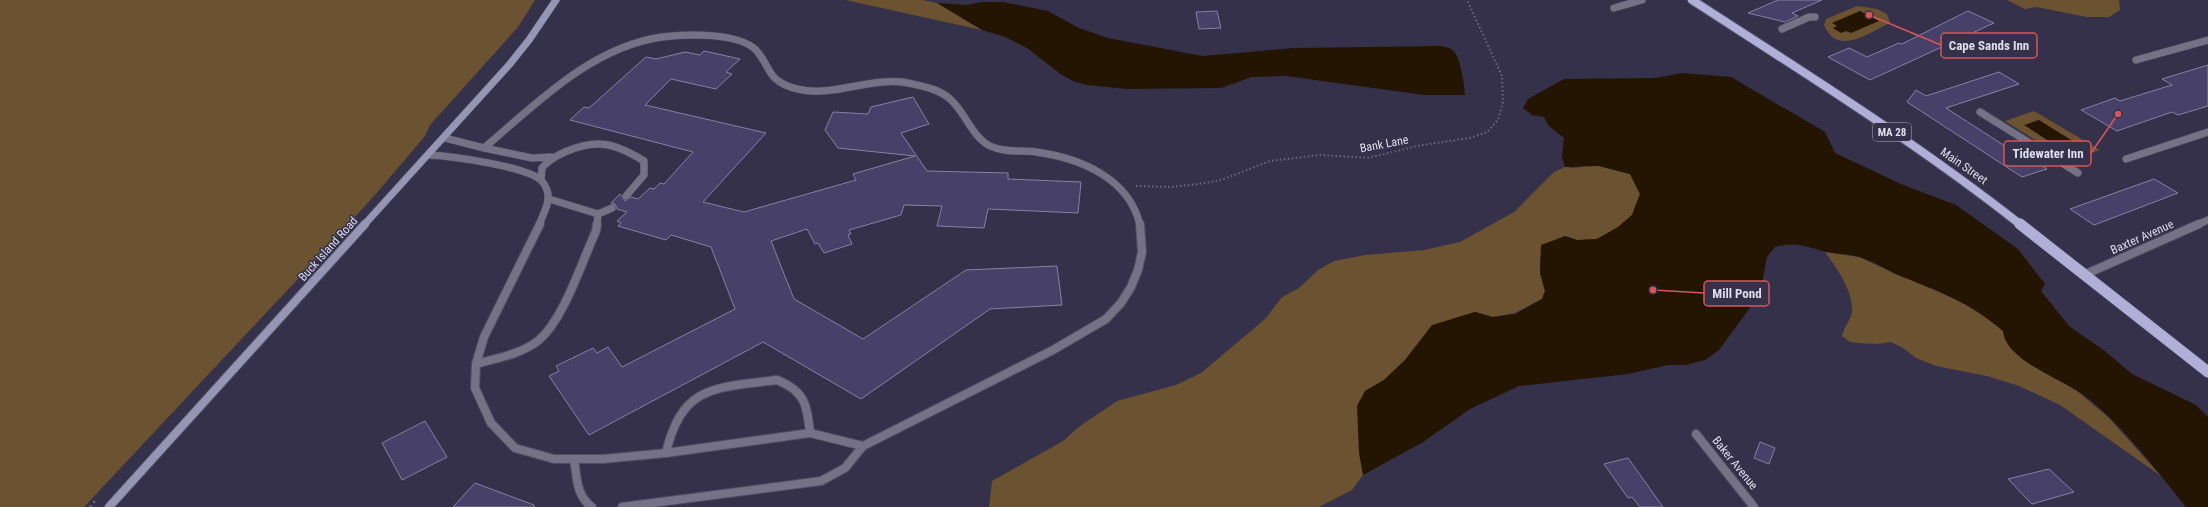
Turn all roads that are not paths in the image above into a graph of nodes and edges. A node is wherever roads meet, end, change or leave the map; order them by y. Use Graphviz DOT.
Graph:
graph roads {
  1 [pos="556,0"];
  2 [pos="1642,0"];
  3 [pos="1692,0"];
  4 [pos="1614,8"];
  5 [pos="1815,17"];
  6 [pos="1782,29"];
  7 [pos="2208,40"];
  8 [pos="2136,60"];
  9 [pos="1980,112"];
  10 [pos="2208,132"];
  11 [pos="445,138"];
  12 [pos="484,148"];
  13 [pos="428,155"];
  14 [pos="551,157"];
  15 [pos="2126,158"];
  16 [pos="2078,173"];
  17 [pos="541,180"];
  18 [pos="626,196"];
  19 [pos="549,199"];
  20 [pos="612,208"];
  21 [pos="598,214"];
  22 [pos="2208,220"];
  23 [pos="2086,274"];
  24 [pos="476,364"];
  25 [pos="2208,372"];
  26 [pos="810,433"];
  27 [pos="1696,434"];
  28 [pos="863,446"];
  29 [pos="666,453"];
  30 [pos="574,459"];
  31 [pos="109,507"];
  32 [pos="592,507"];
  33 [pos="622,507"];
  34 [pos="1754,507"];
  1 -- 11 [label="main road, Buck Island Road"];
  2 -- 4 [label="street"];
  3 -- 23 [label="main road, Main Street / MA 28"];
  5 -- 6 [label="street"];
  7 -- 8 [label="street"];
  9 -- 16 [label="street"];
  10 -- 15 [label="street"];
  11 -- 12 [label="street"];
  11 -- 13 [label="main road, Buck Island Road"];
  12 -- 14 [label="street"];
  12 -- 28 [label="street"];
  13 -- 17 [label="street"];
  13 -- 31 [label="main road, Buck Island Road"];
  14 -- 17 [label="street"];
  14 -- 18 [label="street"];
  17 -- 19 [label="street"];
  19 -- 21 [label="street"];
  19 -- 24 [label="street"];
  20 -- 21 [label="street"];
  21 -- 24 [label="street"];
  22 -- 23 [label="street, Baxter Avenue"];
  23 -- 25 [label="main road, Main Street / MA 28"];
  24 -- 30 [label="street"];
  26 -- 28 [label="street"];
  26 -- 29 [label="street"];
  26 -- 29 [label="street"];
  27 -- 34 [label="street, Baker Avenue"];
  28 -- 33 [label="street"];
  29 -- 30 [label="street"];
  30 -- 32 [label="street"];
}
